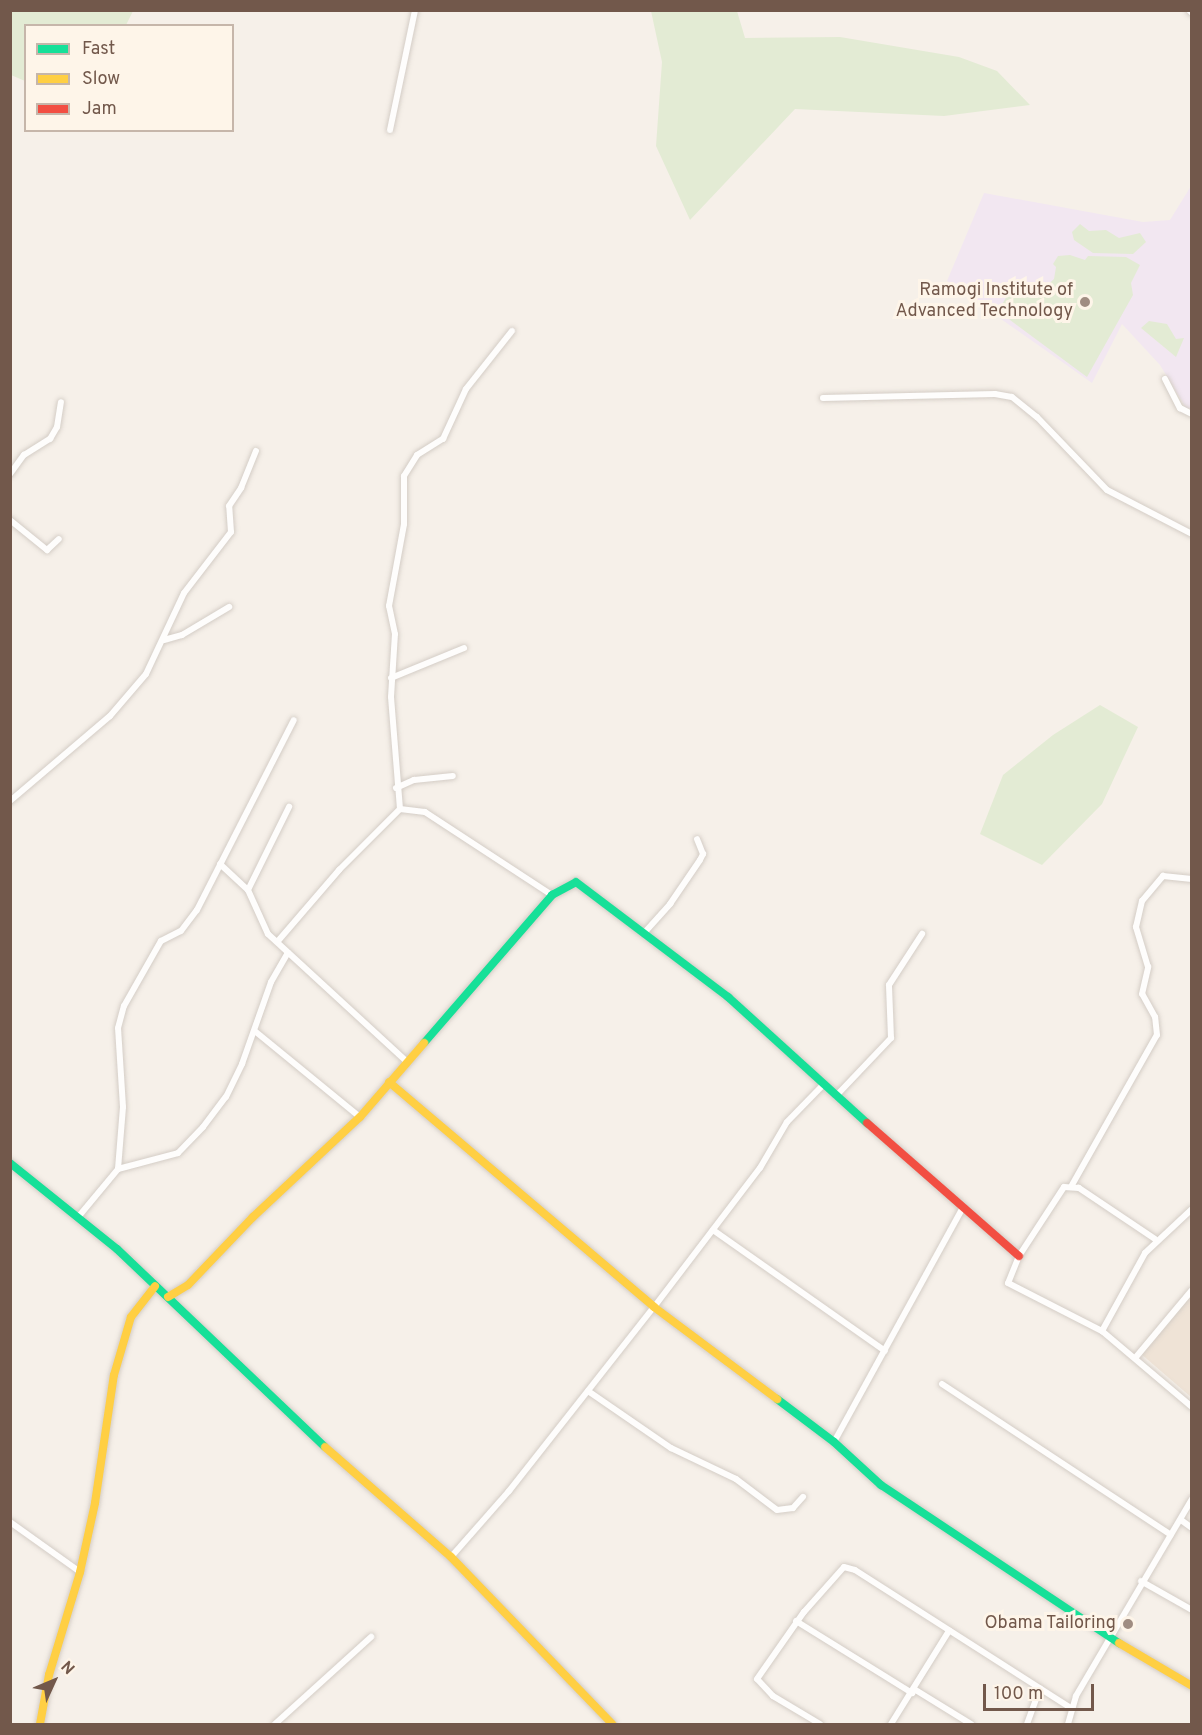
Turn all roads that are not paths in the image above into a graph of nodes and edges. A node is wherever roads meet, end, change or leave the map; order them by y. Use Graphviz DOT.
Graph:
graph roads {
  1 [pos="415,10"];
  2 [pos="390,130"];
  3 [pos="512,331"];
  4 [pos="1165,379"];
  5 [pos="823,398"];
  6 [pos="61,402"];
  7 [pos="1191,414"];
  8 [pos="256,451"];
  9 [pos="10,474"];
  10 [pos="10,520"];
  11 [pos="1191,534"];
  12 [pos="59,539"];
  13 [pos="229,607"];
  14 [pos="164,640"];
  15 [pos="464,648"];
  16 [pos="391,678"];
  17 [pos="294,720"];
  18 [pos="453,776"];
  19 [pos="396,788"];
  20 [pos="10,801"];
  21 [pos="289,807"];
  22 [pos="400,809"];
  23 [pos="697,839"];
  24 [pos="220,864"];
  25 [pos="1191,879"];
  26 [pos="248,890"];
  27 [pos="552,895"];
  28 [pos="645,932"];
  29 [pos="922,934"];
  30 [pos="278,941"];
  31 [pos="288,953"];
  32 [pos="256,1032"];
  33 [pos="406,1061"];
  34 [pos="389,1082"];
  35 [pos="824,1084"];
  36 [pos="836,1096"];
  37 [pos="360,1117"];
  38 [pos="10,1162"];
  39 [pos="118,1169"];
  40 [pos="1072,1185"];
  41 [pos="962,1209"];
  42 [pos="1191,1209"];
  43 [pos="79,1216"];
  44 [pos="713,1230"];
  45 [pos="1155,1239"];
  46 [pos="1019,1256"];
  47 [pos="155,1286"];
  48 [pos="1191,1290"];
  49 [pos="168,1297"];
  50 [pos="654,1307"];
  51 [pos="1102,1331"];
  52 [pos="885,1351"];
  53 [pos="1136,1357"];
  54 [pos="942,1384"];
  55 [pos="588,1391"];
  56 [pos="1191,1407"];
  57 [pos="834,1442"];
  58 [pos="802,1497"];
  59 [pos="1191,1499"];
  60 [pos="1181,1520"];
  61 [pos="10,1522"];
  62 [pos="1191,1528"];
  63 [pos="1171,1535"];
  64 [pos="451,1557"];
  65 [pos="80,1572"];
  66 [pos="1141,1581"];
  67 [pos="1191,1610"];
  68 [pos="796,1622"];
  69 [pos="949,1631"];
  70 [pos="371,1637"];
  71 [pos="1109,1637"];
  72 [pos="1191,1686"];
  73 [pos="1040,1688"];
  74 [pos="913,1691"];
  75 [pos="1072,1708"];
  76 [pos="40,1725"];
  77 [pos="275,1725"];
  78 [pos="612,1725"];
  79 [pos="820,1725"];
  80 [pos="891,1725"];
  81 [pos="971,1725"];
  82 [pos="1027,1725"];
  83 [pos="1068,1725"];
  1 -- 2 [label="street"];
  3 -- 16 [label="street"];
  4 -- 7 [label="street"];
  5 -- 11 [label="street"];
  6 -- 9 [label="street"];
  8 -- 14 [label="street"];
  10 -- 12 [label="street"];
  13 -- 14 [label="street"];
  14 -- 20 [label="street"];
  15 -- 16 [label="street"];
  16 -- 19 [label="street"];
  17 -- 24 [label="street"];
  18 -- 19 [label="street"];
  19 -- 22 [label="street"];
  21 -- 26 [label="street"];
  22 -- 27 [label="street"];
  22 -- 30 [label="street"];
  23 -- 28 [label="street"];
  24 -- 26 [label="street"];
  24 -- 39 [label="street"];
  25 -- 40 [label="street"];
  26 -- 30 [label="street"];
  27 -- 28 [label="street"];
  27 -- 33 [label="street"];
  28 -- 35 [label="street"];
  29 -- 36 [label="street"];
  30 -- 31 [label="street"];
  31 -- 32 [label="street"];
  31 -- 33 [label="street"];
  32 -- 37 [label="street"];
  32 -- 39 [label="street"];
  33 -- 34 [label="street"];
  34 -- 37 [label="street"];
  34 -- 50 [label="street"];
  35 -- 36 [label="street"];
  35 -- 44 [label="street"];
  36 -- 41 [label="street"];
  37 -- 49 [label="street"];
  38 -- 43 [label="street"];
  39 -- 43 [label="street"];
  40 -- 45 [label="street"];
  40 -- 46 [label="street"];
  41 -- 46 [label="street"];
  41 -- 52 [label="street"];
  42 -- 45 [label="street"];
  43 -- 47 [label="street"];
  44 -- 50 [label="street"];
  44 -- 52 [label="street"];
  45 -- 51 [label="street"];
  46 -- 51 [label="street"];
  47 -- 49 [label="street"];
  47 -- 65 [label="street"];
  48 -- 53 [label="street"];
  49 -- 64 [label="street"];
  50 -- 55 [label="street"];
  50 -- 57 [label="street"];
  51 -- 53 [label="street"];
  52 -- 57 [label="street"];
  53 -- 56 [label="street"];
  54 -- 63 [label="street"];
  55 -- 58 [label="street"];
  55 -- 64 [label="street"];
  57 -- 71 [label="street"];
  59 -- 60 [label="street"];
  60 -- 62 [label="street"];
  60 -- 63 [label="street"];
  61 -- 65 [label="street"];
  63 -- 66 [label="street"];
  64 -- 78 [label="street"];
  65 -- 76 [label="street"];
  66 -- 67 [label="street"];
  66 -- 71 [label="street"];
  68 -- 69 [label="street"];
  68 -- 74 [label="street"];
  68 -- 79 [label="street"];
  69 -- 73 [label="street"];
  69 -- 74 [label="street"];
  70 -- 77 [label="street"];
  71 -- 72 [label="street"];
  71 -- 75 [label="street"];
  73 -- 75 [label="street"];
  73 -- 82 [label="street"];
  74 -- 80 [label="street"];
  74 -- 81 [label="street"];
  75 -- 83 [label="street"];
}
